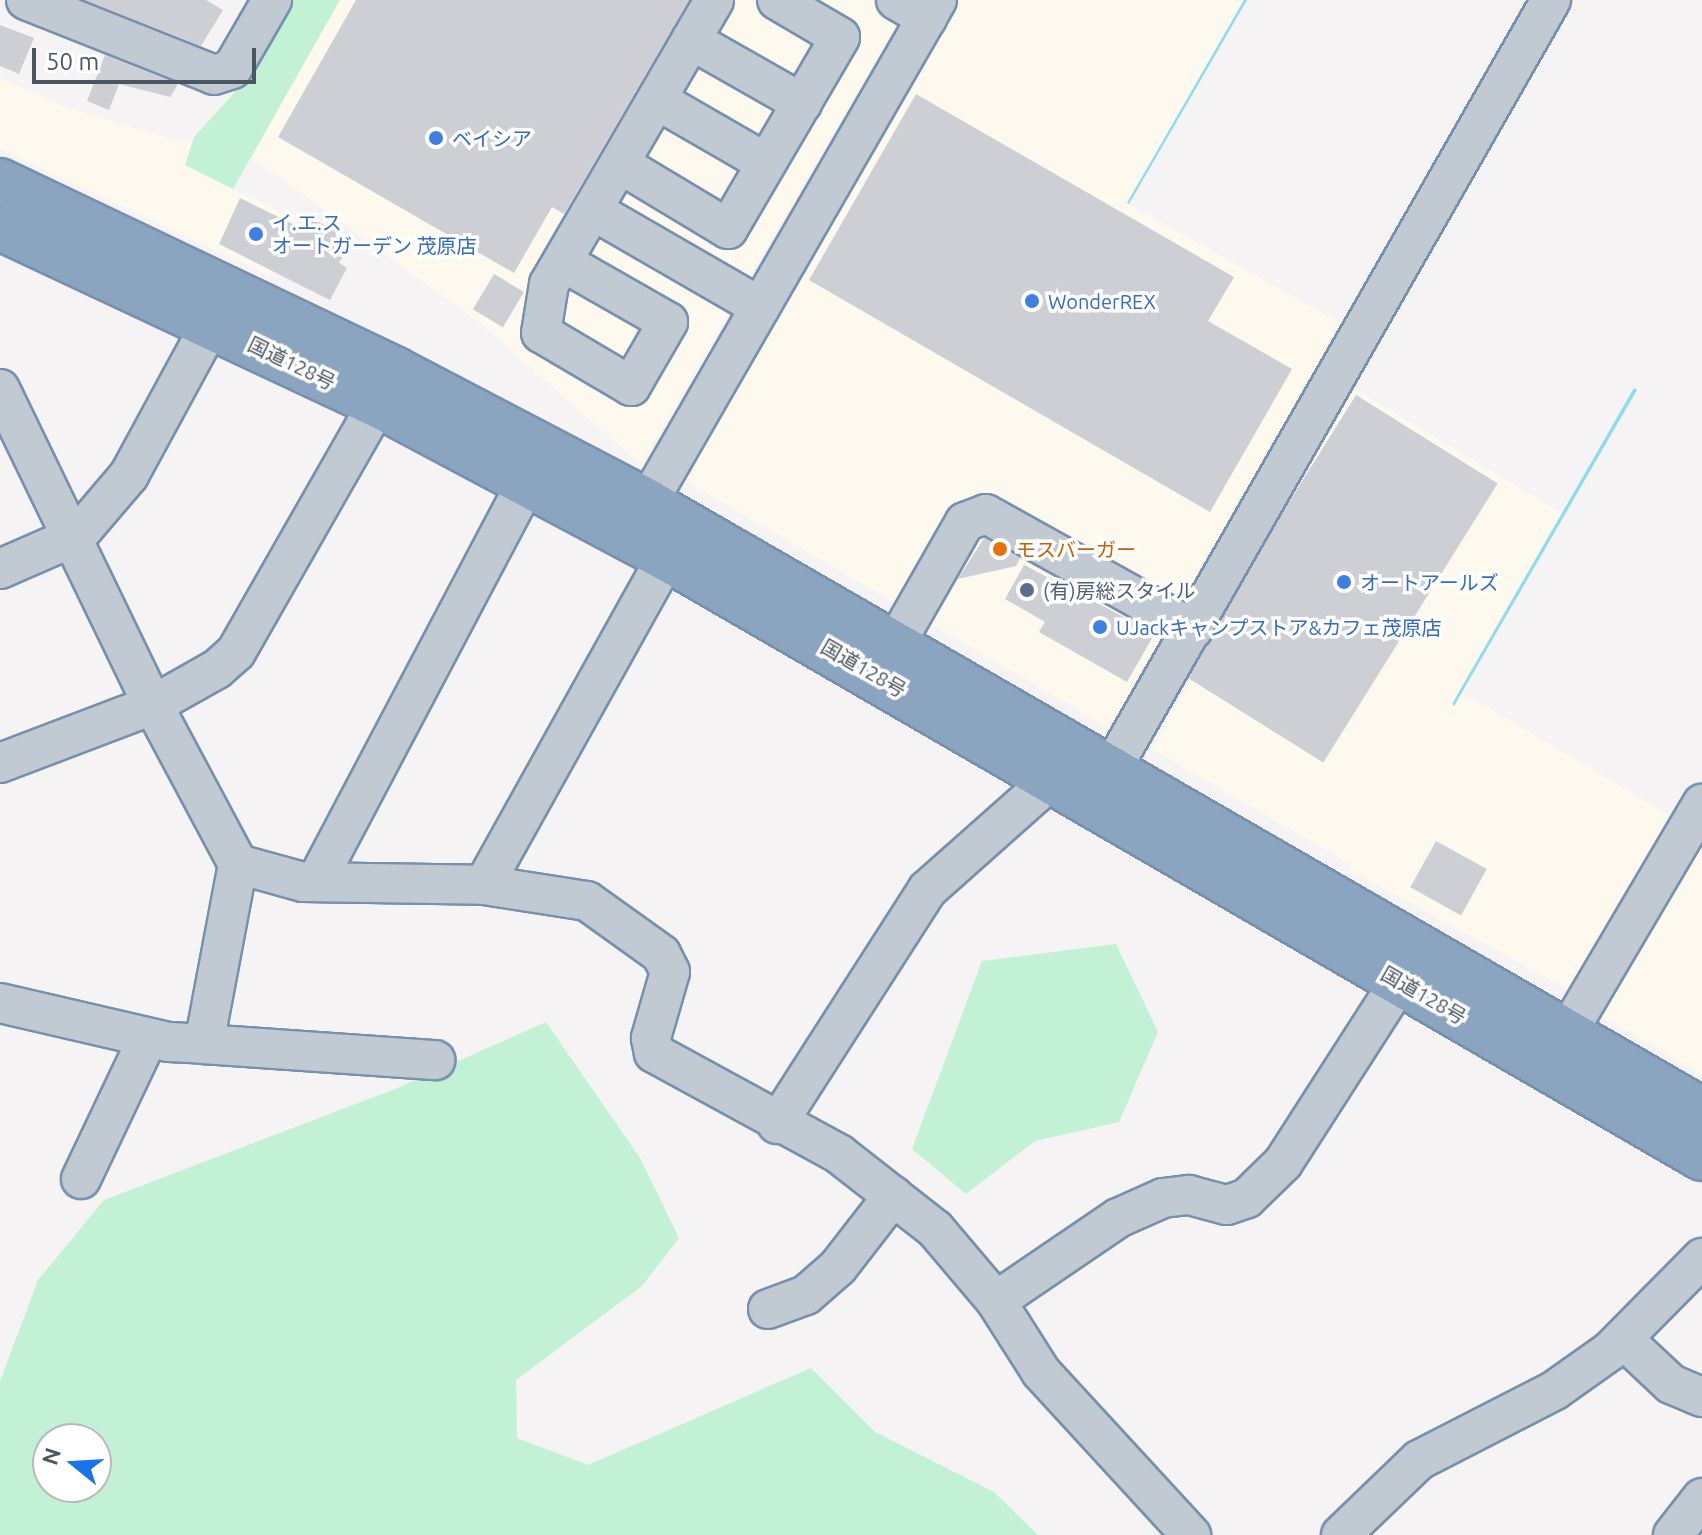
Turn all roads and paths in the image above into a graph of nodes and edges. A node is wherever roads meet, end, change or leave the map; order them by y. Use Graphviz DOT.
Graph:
graph roads {
  1 [pos="26,0"];
  2 [pos="272,0"];
  3 [pos="714,0"];
  4 [pos="777,0"];
  5 [pos="1551,0"];
  6 [pos="920,6"];
  7 [pos="80,10"];
  8 [pos="691,40"];
  9 [pos="657,100"];
  10 [pos="802,103"];
  11 [pos="766,163"];
  12 [pos="620,164"];
  13 [pos="0,181"];
  14 [pos="594,211"];
  15 [pos="0,228"];
  16 [pos="563,262"];
  17 [pos="760,307"];
  18 [pos="211,324"];
  19 [pos="387,387"];
  20 [pos="0,389"];
  21 [pos="526,483"];
  22 [pos="648,502"];
  23 [pos="72,538"];
  24 [pos="666,558"];
  25 [pos="0,569"];
  26 [pos="1193,629"];
  27 [pos="897,641"];
  28 [pos="153,705"];
  29 [pos="1058,757"];
  30 [pos="0,763"];
  31 [pos="1104,784"];
  32 [pos="1702,804"];
  33 [pos="238,864"];
  34 [pos="316,882"];
  35 [pos="484,885"];
  36 [pos="1400,981"];
  37 [pos="0,1003"];
  38 [pos="148,1038"];
  39 [pos="204,1044"];
  40 [pos="1558,1049"];
  41 [pos="435,1060"];
  42 [pos="1702,1110"];
  43 [pos="777,1124"];
  44 [pos="1702,1158"];
  45 [pos="81,1179"];
  46 [pos="893,1196"];
  47 [pos="1702,1258"];
  48 [pos="996,1301"];
  49 [pos="768,1309"];
  50 [pos="1623,1339"];
  51 [pos="1702,1397"];
  52 [pos="1702,1498"];
  53 [pos="1191,1535"];
  54 [pos="1341,1535"];
  55 [pos="1673,1535"];
  1 -- 7 [label="street"];
  2 -- 7 [label="street"];
  3 -- 8 [label="street"];
  4 -- 10 [label="street"];
  5 -- 26 [label="street"];
  6 -- 17 [label="street"];
  8 -- 9 [label="street"];
  8 -- 10 [label="street"];
  9 -- 11 [label="street"];
  9 -- 12 [label="street"];
  10 -- 11 [label="street"];
  11 -- 12 [label="street"];
  12 -- 14 [label="street"];
  13 -- 19 [label="highway, 国道128号"];
  14 -- 16 [label="street"];
  14 -- 17 [label="street"];
  15 -- 18 [label="highway, 国道128号"];
  17 -- 22 [label="street"];
  18 -- 19 [label="highway, 国道128号"];
  18 -- 23 [label="street"];
  19 -- 21 [label="highway, 国道128号"];
  19 -- 22 [label="highway, 国道128号"];
  19 -- 28 [label="street"];
  20 -- 23 [label="street"];
  21 -- 24 [label="highway, 国道128号"];
  21 -- 34 [label="street"];
  22 -- 27 [label="highway, 国道128号"];
  23 -- 25 [label="street"];
  23 -- 28 [label="street"];
  24 -- 29 [label="highway, 国道128号"];
  24 -- 35 [label="street"];
  26 -- 27 [label="street"];
  26 -- 31 [label="street"];
  27 -- 29 [label="highway, 国道128号"];
  28 -- 30 [label="street"];
  28 -- 33 [label="street"];
  29 -- 31 [label="highway, 国道128号"];
  29 -- 43 [label="street"];
  31 -- 36 [label="highway, 国道128号"];
  31 -- 40 [label="highway, 国道128号"];
  32 -- 40 [label="street"];
  33 -- 34 [label="street"];
  33 -- 39 [label="street"];
  34 -- 35 [label="street"];
  35 -- 43 [label="street"];
  36 -- 40 [label="highway, 国道128号"];
  36 -- 48 [label="street"];
  37 -- 38 [label="street"];
  38 -- 39 [label="street"];
  38 -- 45 [label="street"];
  39 -- 41 [label="street"];
  40 -- 42 [label="highway, 国道128号"];
  40 -- 44 [label="highway, 国道128号"];
  43 -- 46 [label="street"];
  46 -- 48 [label="street"];
  46 -- 49 [label="street"];
  47 -- 50 [label="street"];
  48 -- 53 [label="street"];
  50 -- 51 [label="street"];
  50 -- 54 [label="street"];
  52 -- 55 [label="street"];
}
